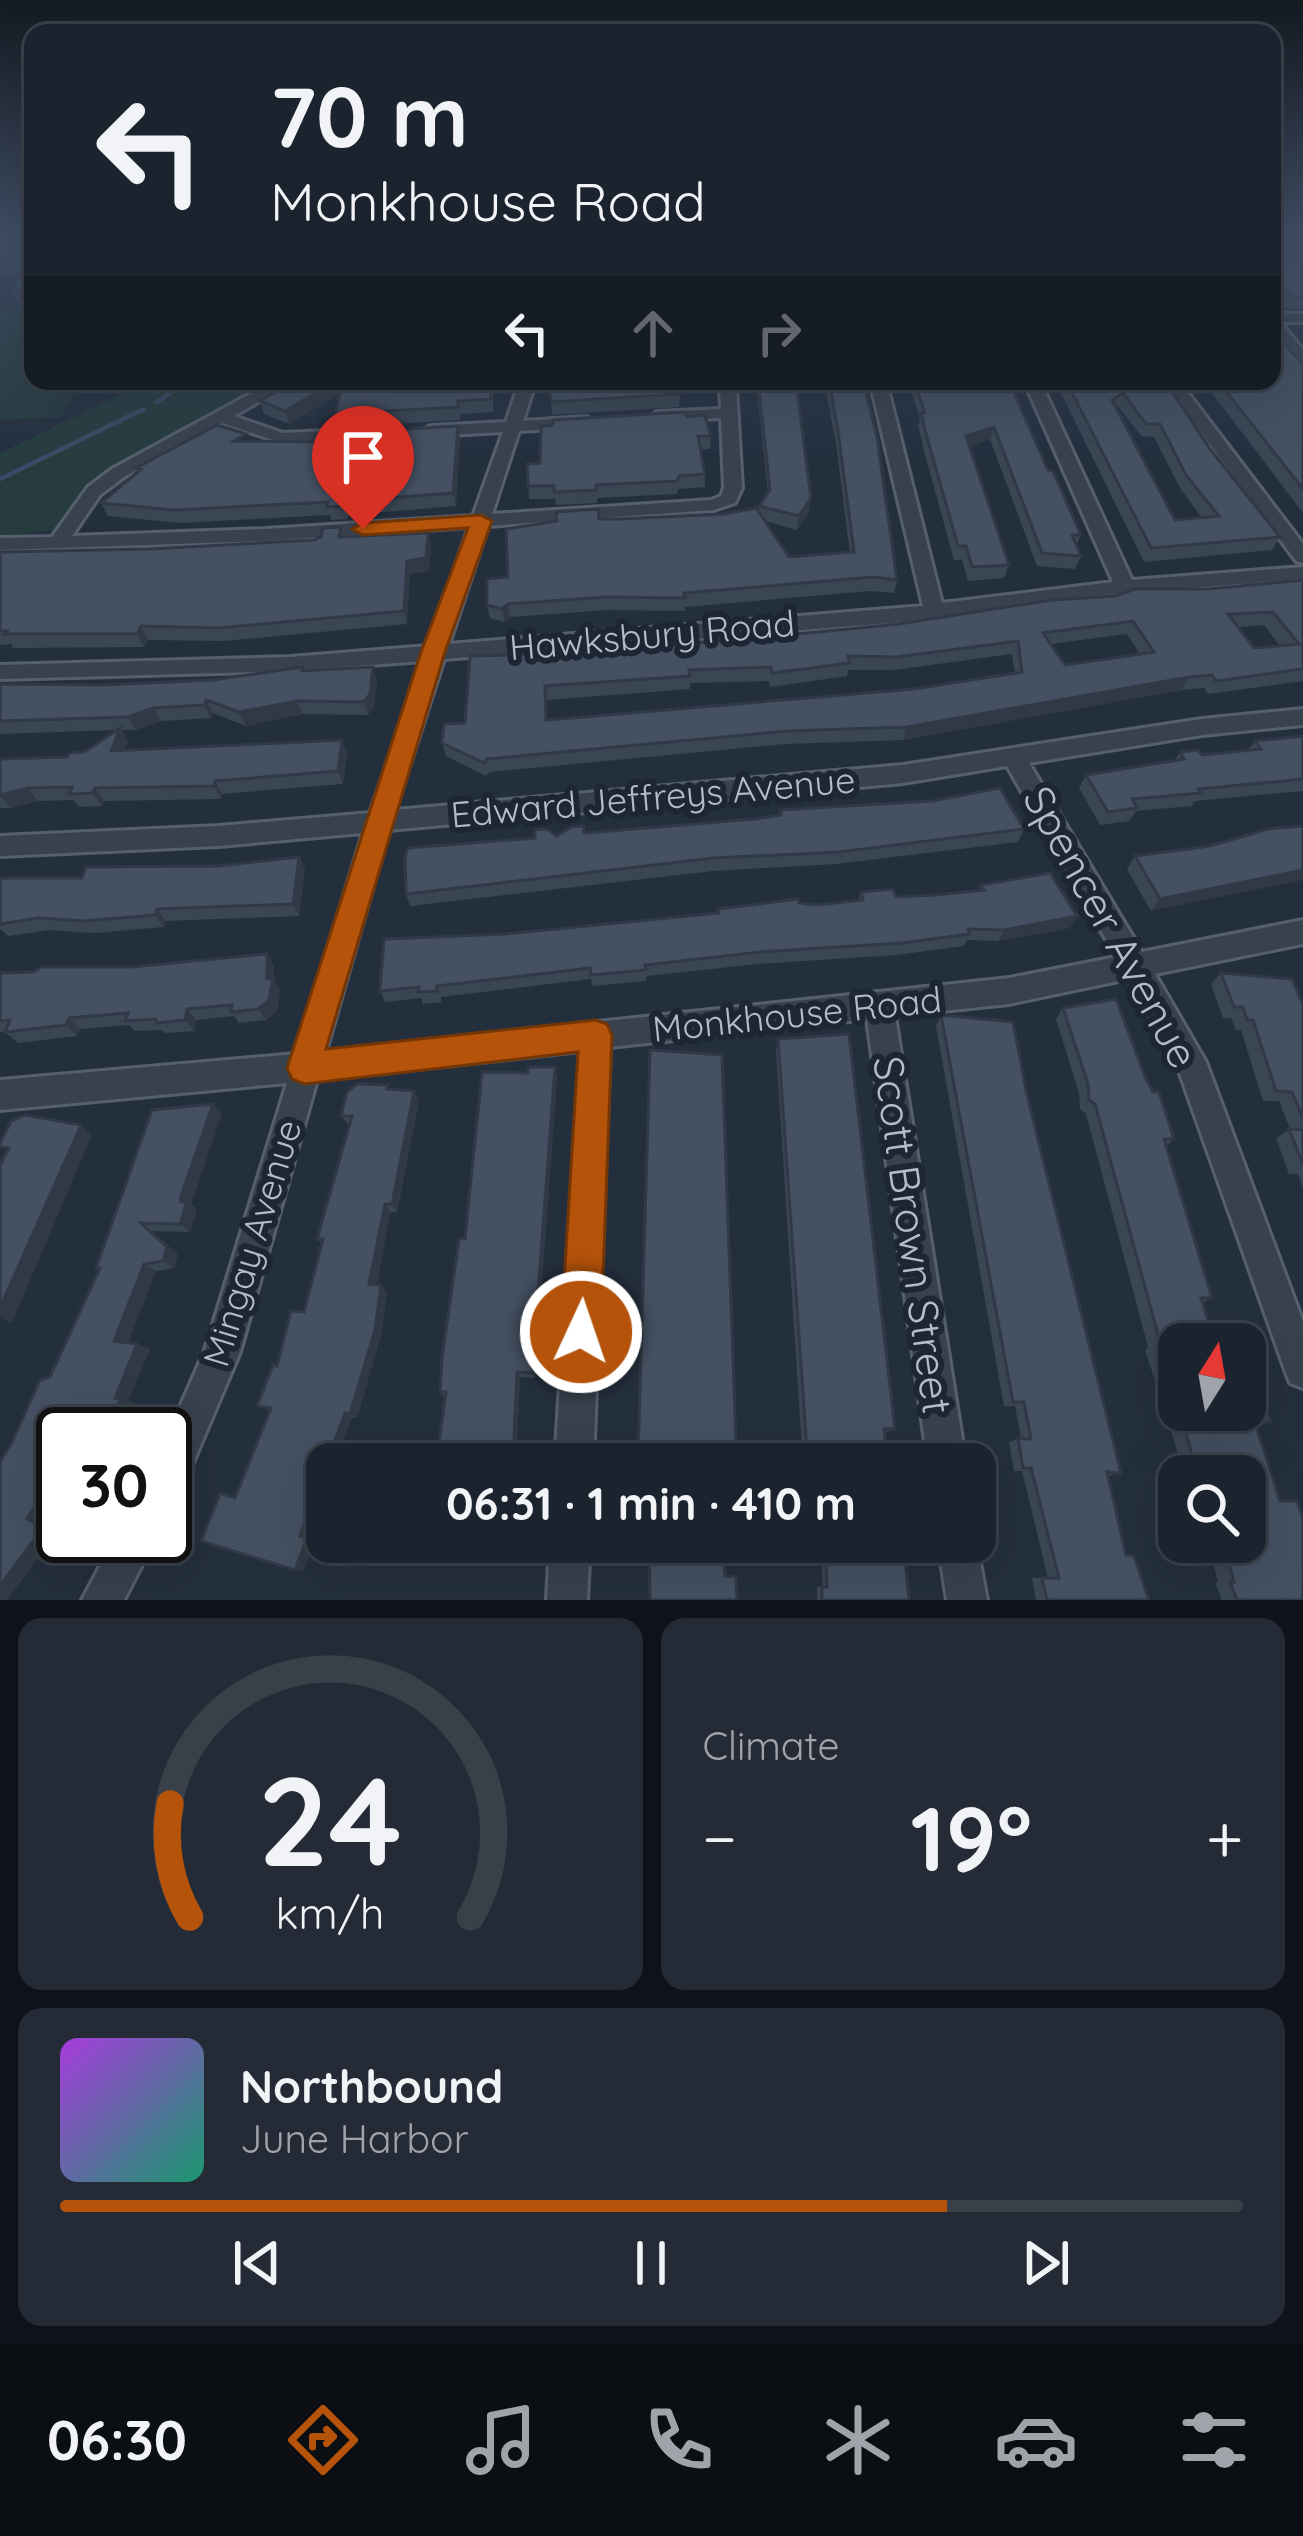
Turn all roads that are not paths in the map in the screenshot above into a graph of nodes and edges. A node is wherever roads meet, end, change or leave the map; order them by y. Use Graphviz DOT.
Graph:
graph roads {
  1 [pos="1281,331"];
  2 [pos="1303,361"];
  3 [pos="270,390"];
  4 [pos="525,390"];
  5 [pos="728,390"];
  6 [pos="880,390"];
  7 [pos="1036,390"];
  8 [pos="1178,390"];
  9 [pos="730,412"];
  10 [pos="221,417"];
  11 [pos="646,418"];
  12 [pos="603,421"];
  13 [pos="515,426"];
  14 [pos="416,432"];
  15 [pos="392,433"];
  16 [pos="481,521"];
  17 [pos="58,542"];
  18 [pos="0,544"];
  19 [pos="1303,557"];
  20 [pos="1303,573"];
  21 [pos="1125,587"];
  22 [pos="934,611"];
  23 [pos="433,652"];
  24 [pos="0,672"];
  25 [pos="1303,717"];
  26 [pos="1013,757"];
  27 [pos="379,821"];
  28 [pos="0,846"];
  29 [pos="1303,932"];
  30 [pos="1138,965"];
  31 [pos="879,1006"];
  32 [pos="596,1035"];
  33 [pos="304,1068"];
  34 [pos="0,1095"];
  35 [pos="1303,1370"];
  36 [pos="192,1421"];
  37 [pos="575,1443"];
  38 [pos="943,1443"];
  39 [pos="123,1563"];
  40 [pos="569,1563"];
  41 [pos="961,1563"];
  42 [pos="102,1600"];
  43 [pos="567,1600"];
  44 [pos="967,1600"];
  1 -- 2 [label="street"];
  3 -- 10 [label="street"];
  4 -- 13 [label="street, Mingay Avenue"];
  5 -- 9 [label="street"];
  6 -- 22 [label="street"];
  7 -- 21 [label="street"];
  8 -- 19 [label="street"];
  9 -- 11 [label="street"];
  9 -- 16 [label="street"];
  10 -- 15 [label="street"];
  10 -- 17 [label="street"];
  12 -- 13 [label="street"];
  13 -- 14 [label="street"];
  13 -- 16 [label="street, Mingay Avenue"];
  16 -- 17 [label="street"];
  16 -- 23 [label="street, Mingay Avenue"];
  17 -- 18 [label="street"];
  20 -- 21 [label="street, Hawksbury Road"];
  21 -- 22 [label="street, Hawksbury Road"];
  22 -- 23 [label="street, Hawksbury Road"];
  23 -- 24 [label="street, Hawksbury Road"];
  23 -- 27 [label="street, Mingay Avenue"];
  25 -- 26 [label="street, Edward Jeffreys Avenue"];
  26 -- 27 [label="street, Edward Jeffreys Avenue"];
  26 -- 30 [label="street, Spencer Avenue"];
  27 -- 28 [label="street, Edward Jeffreys Avenue"];
  27 -- 33 [label="street, Mingay Avenue"];
  29 -- 30 [label="street, Monkhouse Road"];
  30 -- 31 [label="street, Monkhouse Road"];
  30 -- 35 [label="street, Spencer Avenue"];
  31 -- 32 [label="street, Monkhouse Road"];
  31 -- 38 [label="street, Scott Brown Street"];
  32 -- 33 [label="street, Monkhouse Road"];
  32 -- 37 [label="street"];
  33 -- 34 [label="street, Monkhouse Road"];
  33 -- 36 [label="street, Mingay Avenue"];
  39 -- 42 [label="street"];
  40 -- 43 [label="street"];
  41 -- 44 [label="street"];
}
